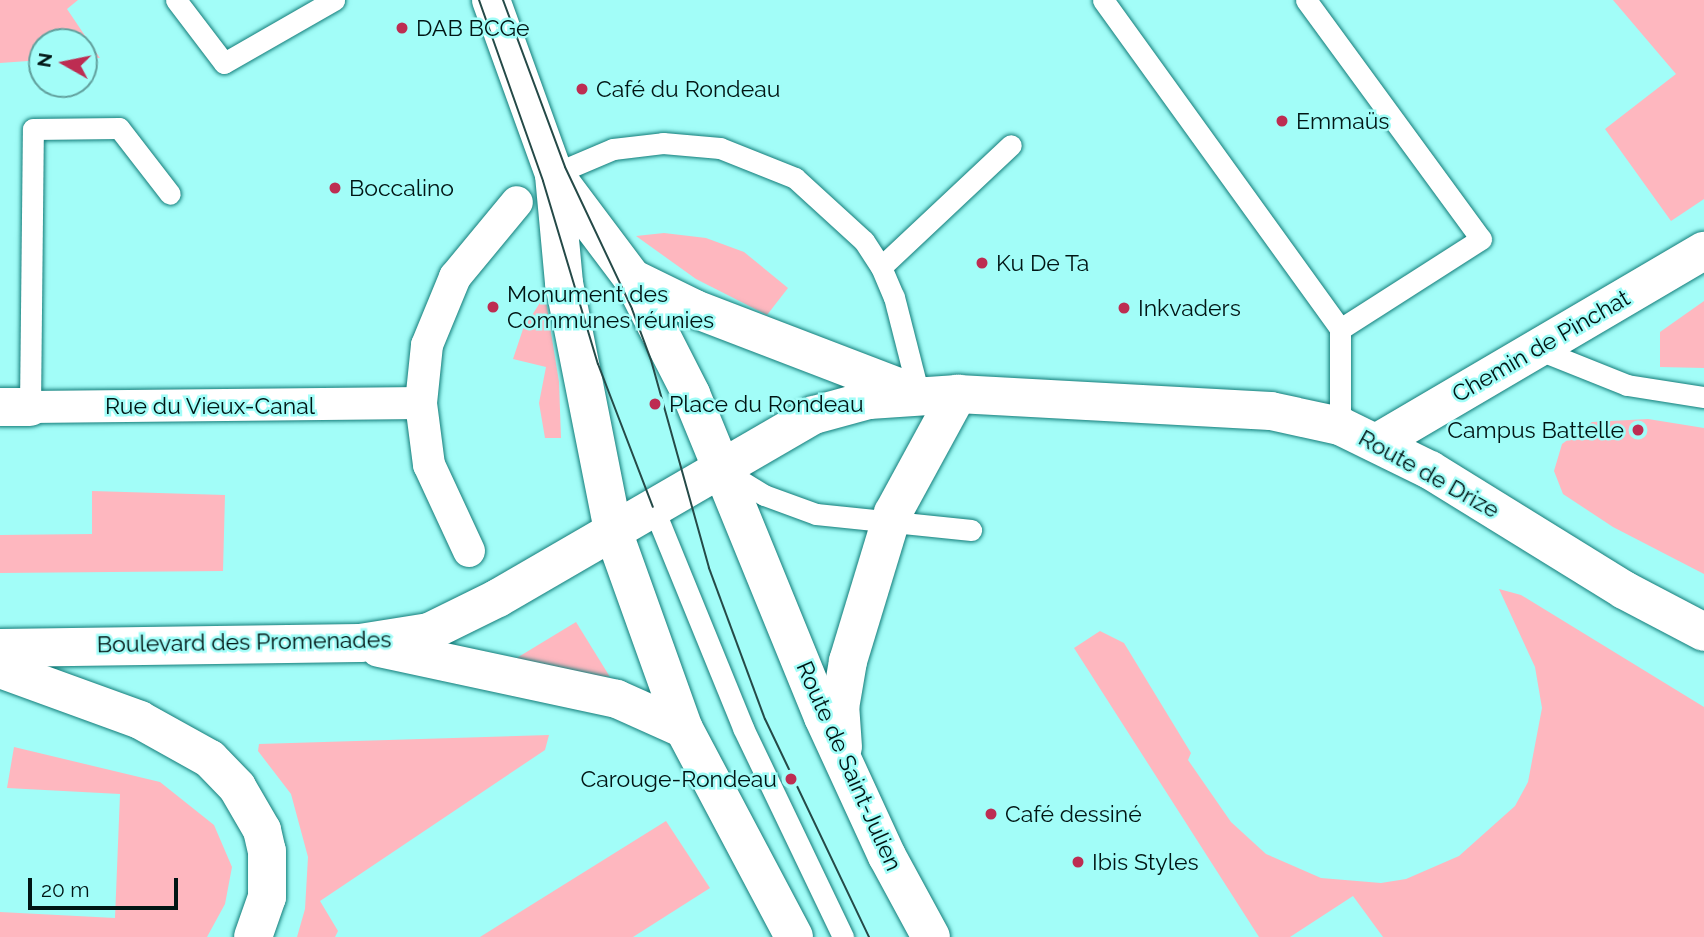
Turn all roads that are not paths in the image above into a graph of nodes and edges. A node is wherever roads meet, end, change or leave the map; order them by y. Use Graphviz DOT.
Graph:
graph roads {
  1 [pos="176,0"];
  2 [pos="334,0"];
  3 [pos="491,0"];
  4 [pos="1103,0"];
  5 [pos="1306,0"];
  6 [pos="1011,145"];
  7 [pos="554,174"];
  8 [pos="170,194"];
  9 [pos="517,202"];
  10 [pos="1704,251"];
  11 [pos="881,267"];
  12 [pos="632,278"];
  13 [pos="1340,329"];
  14 [pos="1537,349"];
  15 [pos="958,394"];
  16 [pos="919,395"];
  17 [pos="1704,397"];
  18 [pos="421,403"];
  19 [pos="15,407"];
  20 [pos="1340,426"];
  21 [pos="1378,442"];
  22 [pos="721,467"];
  23 [pos="653,507"];
  24 [pos="890,523"];
  25 [pos="971,530"];
  26 [pos="613,531"];
  27 [pos="469,551"];
  28 [pos="1704,632"];
  29 [pos="360,643"];
  30 [pos="0,648"];
  31 [pos="0,669"];
  32 [pos="684,729"];
  33 [pos="844,760"];
  34 [pos="253,937"];
  35 [pos="794,937"];
  36 [pos="843,937"];
  37 [pos="931,937"];
  1 -- 2 [label="lane"];
  3 -- 7 [label="main road"];
  4 -- 13 [label="lane"];
  5 -- 13 [label="lane"];
  6 -- 11 [label="lane"];
  7 -- 11 [label="lane"];
  7 -- 12 [label="main road"];
  7 -- 26 [label="main road"];
  8 -- 19 [label="lane"];
  9 -- 18 [label="street"];
  10 -- 14 [label="main road, Chemin de Pinchat"];
  11 -- 16 [label="lane"];
  12 -- 16 [label="main road"];
  12 -- 22 [label="main road"];
  13 -- 20 [label="lane"];
  14 -- 17 [label="lane"];
  14 -- 21 [label="main road, Chemin de Pinchat"];
  15 -- 16 [label="main road"];
  15 -- 20 [label="main road, Route de Drize"];
  15 -- 24 [label="main road"];
  16 -- 22 [label="main road"];
  18 -- 19 [label="street, Rue du Vieux-Canal"];
  18 -- 27 [label="street"];
  20 -- 21 [label="main road, Route de Drize"];
  21 -- 28 [label="main road, Route de Drize"];
  22 -- 23 [label="main road"];
  22 -- 24 [label="lane"];
  22 -- 33 [label="main road, Route de Saint-Julien"];
  23 -- 26 [label="main road"];
  23 -- 36 [label="lane"];
  24 -- 25 [label="lane"];
  24 -- 33 [label="main road"];
  26 -- 29 [label="main road, Boulevard des Promenades"];
  26 -- 32 [label="main road"];
  29 -- 30 [label="main road, Boulevard des Promenades"];
  29 -- 32 [label="main road"];
  31 -- 34 [label="main road"];
  32 -- 35 [label="main road"];
  33 -- 37 [label="main road, Route de Saint-Julien"];
}
